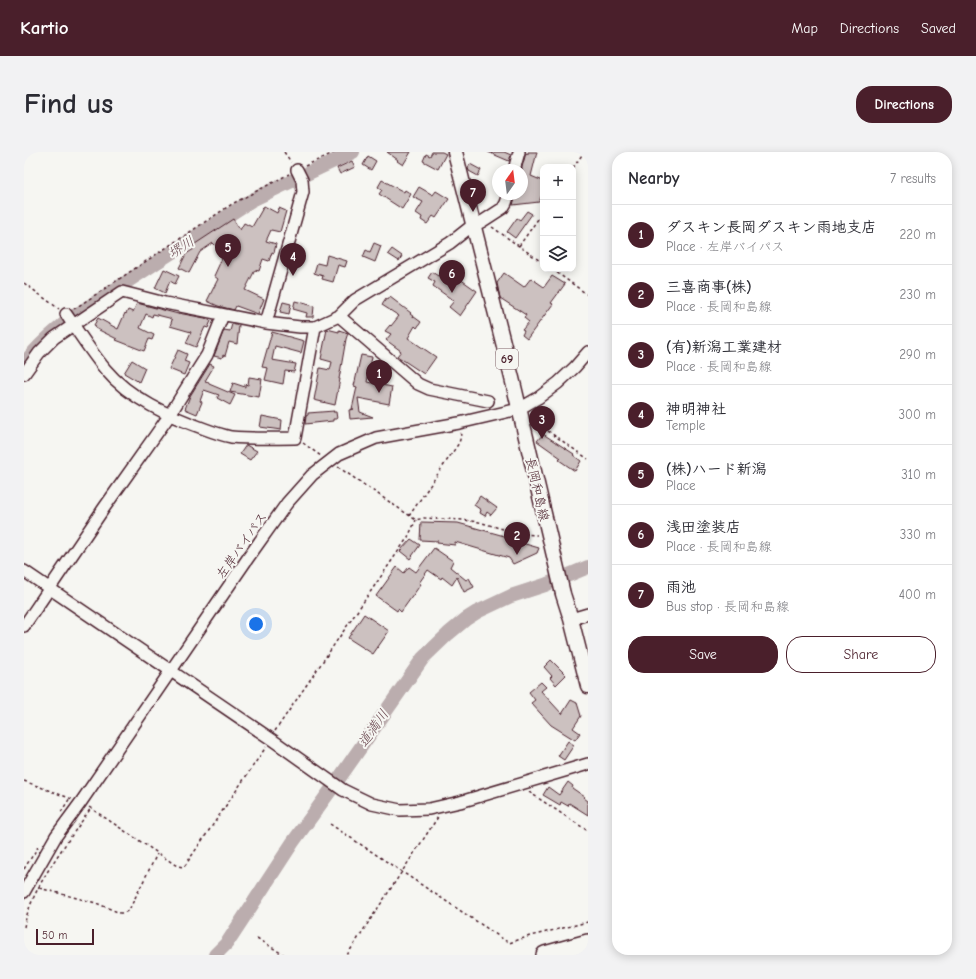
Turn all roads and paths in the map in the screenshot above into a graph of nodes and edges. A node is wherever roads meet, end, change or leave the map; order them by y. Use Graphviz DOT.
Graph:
graph roads {
  1 [pos="284,152"];
  2 [pos="335,152"];
  3 [pos="455,152"];
  4 [pos="519,152"];
  5 [pos="584,152"];
  6 [pos="516,164"];
  7 [pos="576,164"];
  8 [pos="297,170"];
  9 [pos="507,200"];
  10 [pos="540,216"];
  11 [pos="478,223"];
  12 [pos="519,246"];
  13 [pos="540,261"];
  14 [pos="556,272"];
  15 [pos="24,282"];
  16 [pos="588,296"];
  17 [pos="66,314"];
  18 [pos="223,315"];
  19 [pos="339,316"];
  20 [pos="266,323"];
  21 [pos="74,325"];
  22 [pos="315,327"];
  23 [pos="588,352"];
  24 [pos="24,374"];
  25 [pos="488,401"];
  26 [pos="519,409"];
  27 [pos="169,416"];
  28 [pos="459,423"];
  29 [pos="538,424"];
  30 [pos="295,438"];
  31 [pos="588,459"];
  32 [pos="329,461"];
  33 [pos="409,516"];
  34 [pos="416,520"];
  35 [pos="549,534"];
  36 [pos="24,571"];
  37 [pos="49,588"];
  38 [pos="588,614"];
  39 [pos="571,619"];
  40 [pos="24,626"];
  41 [pos="170,671"];
  42 [pos="588,686"];
  43 [pos="271,739"];
  44 [pos="588,764"];
  45 [pos="24,781"];
  46 [pos="519,785"];
  47 [pos="86,805"];
  48 [pos="446,805"];
  49 [pos="330,824"];
  50 [pos="588,830"];
  51 [pos="158,853"];
  52 [pos="402,872"];
  53 [pos="39,888"];
  54 [pos="24,892"];
  55 [pos="588,922"];
  56 [pos="24,927"];
  57 [pos="257,938"];
  58 [pos="588,943"];
  59 [pos="284,955"];
  60 [pos="347,955"];
  61 [pos="545,955"];
  1 -- 8 [label="path"];
  2 -- 8 [label="path"];
  3 -- 11 [label="main road, 長岡和島線 / 69"];
  4 -- 6 [label="street"];
  5 -- 7 [label="path"];
  8 -- 17 [label="path"];
  8 -- 20 [label="street"];
  9 -- 11 [label="street"];
  10 -- 12 [label="path"];
  11 -- 12 [label="path"];
  11 -- 19 [label="street"];
  11 -- 26 [label="main road, 長岡和島線 / 69"];
  12 -- 13 [label="path"];
  14 -- 16 [label="path"];
  15 -- 17 [label="path"];
  17 -- 21 [label="street"];
  18 -- 20 [label="street"];
  18 -- 21 [label="street"];
  18 -- 27 [label="street"];
  19 -- 22 [label="street"];
  19 -- 25 [label="street"];
  20 -- 22 [label="street"];
  21 -- 24 [label="street"];
  21 -- 27 [label="street"];
  22 -- 30 [label="street"];
  23 -- 26 [label="street, 左岸バイパス"];
  26 -- 28 [label="street, 左岸バイパス"];
  26 -- 35 [label="main road, 長岡和島線 / 69"];
  27 -- 30 [label="street"];
  27 -- 37 [label="street"];
  28 -- 32 [label="street, 左岸バイパス"];
  28 -- 33 [label="path"];
  29 -- 31 [label="path"];
  30 -- 32 [label="path"];
  32 -- 33 [label="path"];
  32 -- 41 [label="street, 左岸バイパス"];
  33 -- 34 [label="path"];
  34 -- 35 [label="path"];
  34 -- 43 [label="path"];
  35 -- 39 [label="main road, 長岡和島線 / 69"];
  36 -- 37 [label="street"];
  37 -- 40 [label="street"];
  37 -- 41 [label="street"];
  38 -- 39 [label="street"];
  39 -- 42 [label="main road, 長岡和島線 / 69"];
  41 -- 43 [label="street"];
  41 -- 47 [label="street, 左岸バイパス"];
  43 -- 48 [label="street"];
  43 -- 51 [label="path"];
  44 -- 46 [label="street"];
  45 -- 47 [label="path"];
  46 -- 48 [label="street"];
  46 -- 50 [label="path"];
  47 -- 51 [label="path"];
  47 -- 53 [label="path"];
  47 -- 54 [label="street, 左岸バイパス"];
  48 -- 52 [label="path"];
  49 -- 52 [label="path"];
  51 -- 53 [label="path"];
  52 -- 55 [label="path"];
  52 -- 60 [label="path"];
  53 -- 56 [label="path"];
  57 -- 59 [label="path"];
  58 -- 61 [label="highway"];
}
